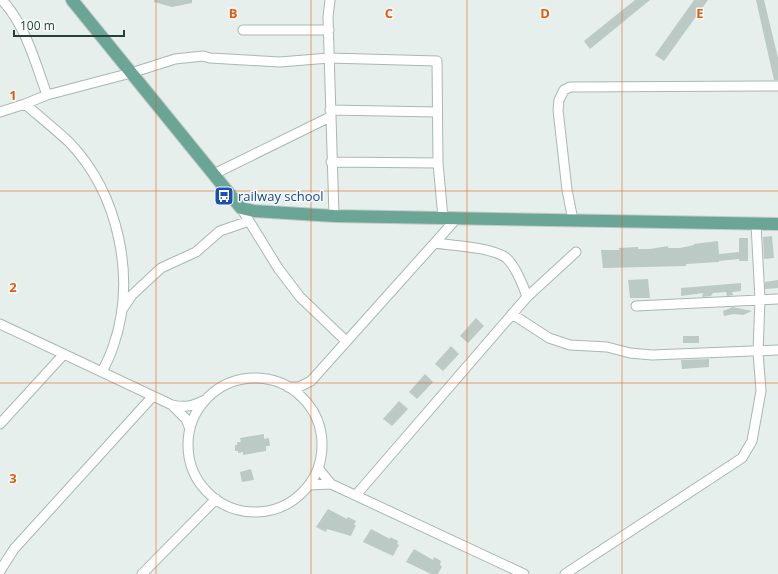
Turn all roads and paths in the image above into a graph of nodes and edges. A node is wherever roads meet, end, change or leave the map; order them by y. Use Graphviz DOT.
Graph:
graph roads {
  1 [pos="2,0"];
  2 [pos="72,0"];
  3 [pos="330,0"];
  4 [pos="243,30"];
  5 [pos="328,30"];
  6 [pos="329,58"];
  7 [pos="131,73"];
  8 [pos="778,86"];
  9 [pos="46,95"];
  10 [pos="25,104"];
  11 [pos="0,112"];
  12 [pos="437,112"];
  13 [pos="330,114"];
  14 [pos="332,162"];
  15 [pos="438,163"];
  16 [pos="214,174"];
  17 [pos="241,208"];
  18 [pos="334,216"];
  19 [pos="444,218"];
  20 [pos="456,218"];
  21 [pos="573,220"];
  22 [pos="249,221"];
  23 [pos="756,224"];
  24 [pos="778,224"];
  25 [pos="436,243"];
  26 [pos="576,252"];
  27 [pos="527,297"];
  28 [pos="760,299"];
  29 [pos="778,299"];
  30 [pos="636,306"];
  31 [pos="121,311"];
  32 [pos="512,314"];
  33 [pos="0,324"];
  34 [pos="346,341"];
  35 [pos="778,350"];
  36 [pos="758,352"];
  37 [pos="64,354"];
  38 [pos="102,372"];
  39 [pos="310,382"];
  40 [pos="288,387"];
  41 [pos="153,396"];
  42 [pos="207,399"];
  43 [pos="308,404"];
  44 [pos="172,405"];
  45 [pos="0,424"];
  46 [pos="190,430"];
  47 [pos="318,468"];
  48 [pos="309,484"];
  49 [pos="331,484"];
  50 [pos="356,495"];
  51 [pos="216,499"];
  52 [pos="0,571"];
  53 [pos="6,574"];
  54 [pos="142,574"];
  55 [pos="524,574"];
  56 [pos="565,574"];
  1 -- 9 [label="street"];
  2 -- 7 [label="main road"];
  3 -- 5 [label="street"];
  4 -- 5 [label="street"];
  5 -- 6 [label="street"];
  6 -- 7 [label="street"];
  6 -- 12 [label="street"];
  6 -- 13 [label="street"];
  7 -- 9 [label="street"];
  7 -- 16 [label="main road"];
  8 -- 21 [label="street"];
  9 -- 10 [label="street"];
  10 -- 11 [label="street"];
  10 -- 31 [label="street"];
  12 -- 13 [label="street"];
  12 -- 15 [label="street"];
  13 -- 14 [label="street"];
  13 -- 16 [label="street"];
  14 -- 15 [label="street"];
  14 -- 18 [label="street"];
  15 -- 19 [label="street"];
  16 -- 17 [label="main road"];
  17 -- 18 [label="main road"];
  17 -- 22 [label="street"];
  18 -- 19 [label="main road"];
  19 -- 20 [label="main road"];
  20 -- 21 [label="main road"];
  20 -- 25 [label="street"];
  21 -- 23 [label="main road"];
  22 -- 31 [label="street"];
  22 -- 34 [label="street"];
  23 -- 24 [label="main road"];
  23 -- 28 [label="street"];
  25 -- 27 [label="street"];
  25 -- 34 [label="street"];
  26 -- 27 [label="street"];
  27 -- 32 [label="street"];
  28 -- 29 [label="street"];
  28 -- 30 [label="street"];
  28 -- 36 [label="street"];
  31 -- 38 [label="street"];
  32 -- 36 [label="street"];
  32 -- 50 [label="street"];
  33 -- 37 [label="street"];
  34 -- 39 [label="street"];
  35 -- 36 [label="street"];
  36 -- 56 [label="street"];
  37 -- 38 [label="street"];
  37 -- 45 [label="street"];
  38 -- 41 [label="street"];
  39 -- 40 [label="street"];
  39 -- 43 [label="street"];
  40 -- 42 [label="street"];
  40 -- 43 [label="street"];
  41 -- 44 [label="street"];
  41 -- 52 [label="street"];
  42 -- 44 [label="street"];
  42 -- 46 [label="street"];
  43 -- 47 [label="street"];
  44 -- 46 [label="street"];
  46 -- 51 [label="street"];
  47 -- 48 [label="street"];
  47 -- 49 [label="street"];
  48 -- 49 [label="street"];
  48 -- 51 [label="street"];
  49 -- 50 [label="street"];
  50 -- 55 [label="street"];
  51 -- 54 [label="street"];
  52 -- 53 [label="street"];
}
